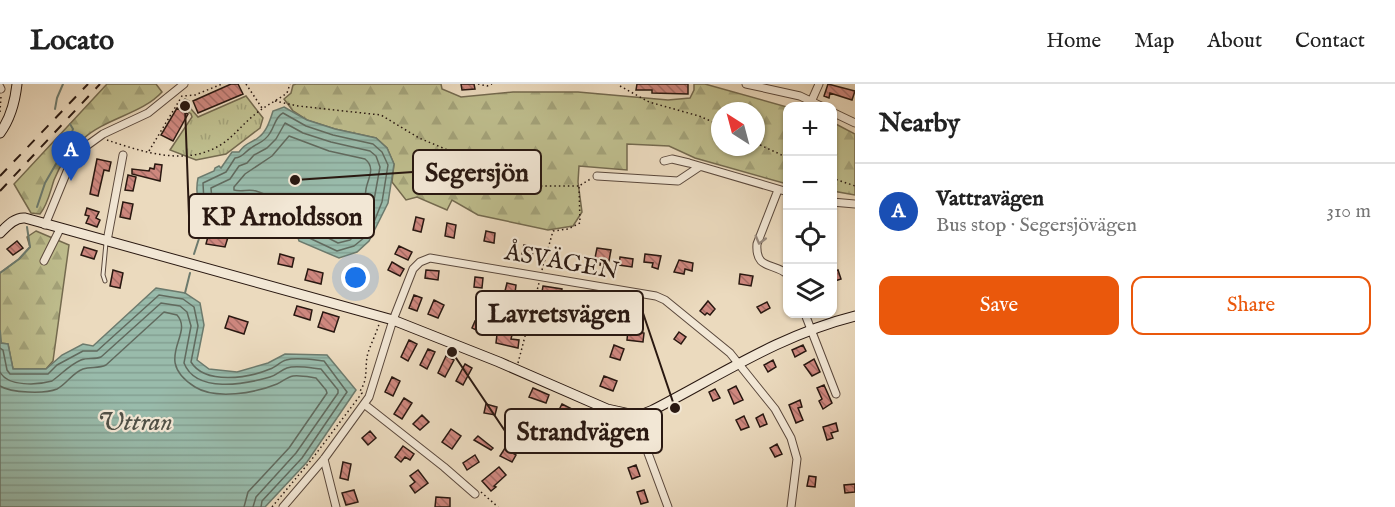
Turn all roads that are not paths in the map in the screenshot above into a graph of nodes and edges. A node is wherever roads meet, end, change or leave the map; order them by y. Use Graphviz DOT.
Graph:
graph roads {
  1 [pos="17,84"];
  2 [pos="184,84"];
  3 [pos="749,84"];
  4 [pos="819,84"];
  5 [pos="811,102"];
  6 [pos="837,114"];
  7 [pos="855,123"];
  8 [pos="0,133"];
  9 [pos="123,155"];
  10 [pos="664,161"];
  11 [pos="699,167"];
  12 [pos="597,176"];
  13 [pos="777,190"];
  14 [pos="783,191"];
  15 [pos="837,202"];
  16 [pos="855,204"];
  17 [pos="45,225"];
  18 [pos="0,233"];
  19 [pos="60,234"];
  20 [pos="107,241"];
  21 [pos="44,261"];
  22 [pos="783,271"];
  23 [pos="105,281"];
  24 [pos="855,316"];
  25 [pos="806,318"];
  26 [pos="393,320"];
  27 [pos="811,330"];
  28 [pos="738,364"];
  29 [pos="836,394"];
  30 [pos="364,404"];
  31 [pos="638,414"];
  32 [pos="324,459"];
  33 [pos="475,494"];
  34 [pos="283,507"];
  35 [pos="336,507"];
  36 [pos="668,507"];
  37 [pos="791,507"];
  1 -- 8 [label="street"];
  2 -- 17 [label="street"];
  3 -- 5 [label="street"];
  4 -- 5 [label="street"];
  6 -- 7 [label="street"];
  9 -- 20 [label="street"];
  10 -- 11 [label="street"];
  11 -- 12 [label="street"];
  11 -- 13 [label="street"];
  13 -- 14 [label="street"];
  13 -- 22 [label="street, one-way"];
  15 -- 16 [label="street"];
  17 -- 18 [label="street"];
  17 -- 19 [label="street"];
  19 -- 20 [label="street"];
  19 -- 21 [label="street"];
  20 -- 23 [label="lane"];
  20 -- 26 [label="street"];
  24 -- 27 [label="street"];
  25 -- 27 [label="street"];
  26 -- 28 [label="street, ÅSVÄGEN"];
  26 -- 30 [label="street, ÅSVÄGEN"];
  26 -- 31 [label="street"];
  27 -- 28 [label="street"];
  27 -- 29 [label="street"];
  28 -- 31 [label="street"];
  28 -- 37 [label="street, ÅSVÄGEN"];
  30 -- 32 [label="street, ÅSVÄGEN"];
  30 -- 33 [label="street"];
  31 -- 36 [label="street"];
  32 -- 34 [label="street, ÅSVÄGEN"];
  32 -- 35 [label="street"];
}
